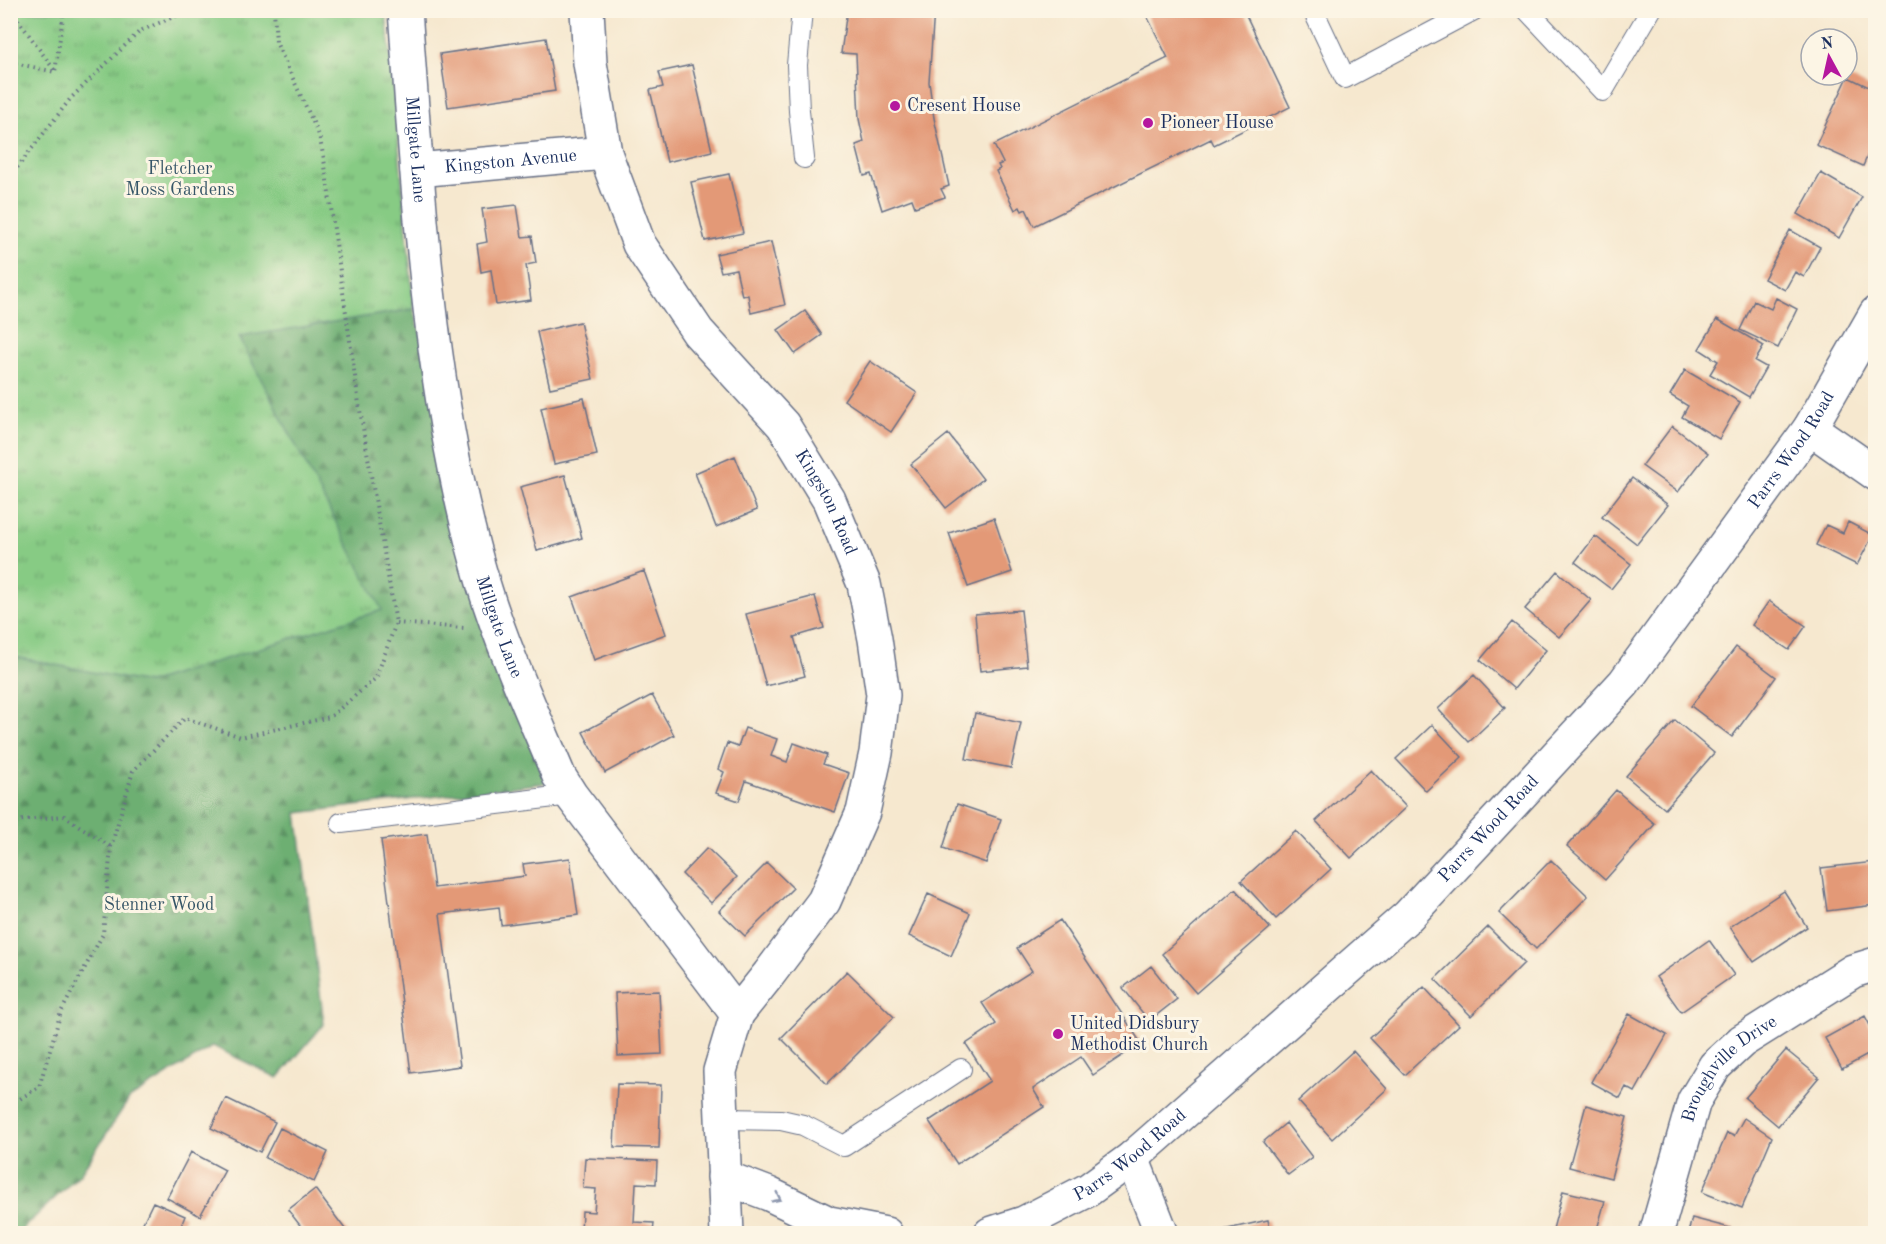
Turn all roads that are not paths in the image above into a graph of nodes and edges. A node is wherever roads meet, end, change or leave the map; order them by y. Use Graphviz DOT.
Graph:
graph roads {
  1 [pos="405,10"];
  2 [pos="587,10"];
  3 [pos="802,10"];
  4 [pos="1313,10"];
  5 [pos="1474,10"];
  6 [pos="1527,10"];
  7 [pos="1651,10"];
  8 [pos="605,153"];
  9 [pos="804,158"];
  10 [pos="417,170"];
  11 [pos="1875,313"];
  12 [pos="1810,428"];
  13 [pos="1875,474"];
  14 [pos="571,795"];
  15 [pos="341,823"];
  16 [pos="1875,964"];
  17 [pos="737,1014"];
  18 [pos="961,1069"];
  19 [pos="722,1119"];
  20 [pos="1132,1158"];
  21 [pos="724,1177"];
  22 [pos="727,1233"];
  23 [pos="886,1233"];
  24 [pos="990,1233"];
  25 [pos="1162,1233"];
  26 [pos="1656,1233"];
  1 -- 10 [label="street, Millgate Lane"];
  2 -- 8 [label="street, Kingston Road"];
  3 -- 9 [label="lane"];
  4 -- 5 [label="lane"];
  6 -- 7 [label="lane"];
  8 -- 10 [label="street, Kingston Avenue"];
  8 -- 17 [label="street, Kingston Road"];
  10 -- 14 [label="street, Millgate Lane"];
  11 -- 12 [label="street, Parrs Wood Road"];
  12 -- 13 [label="street"];
  12 -- 20 [label="street, Parrs Wood Road"];
  14 -- 15 [label="lane"];
  14 -- 17 [label="street, Millgate Lane"];
  16 -- 26 [label="street, Broughville Drive"];
  17 -- 19 [label="street"];
  18 -- 19 [label="lane"];
  19 -- 21 [label="street"];
  20 -- 24 [label="street, Parrs Wood Road"];
  20 -- 25 [label="street"];
  21 -- 22 [label="street"];
  21 -- 23 [label="street, one-way"];
}
